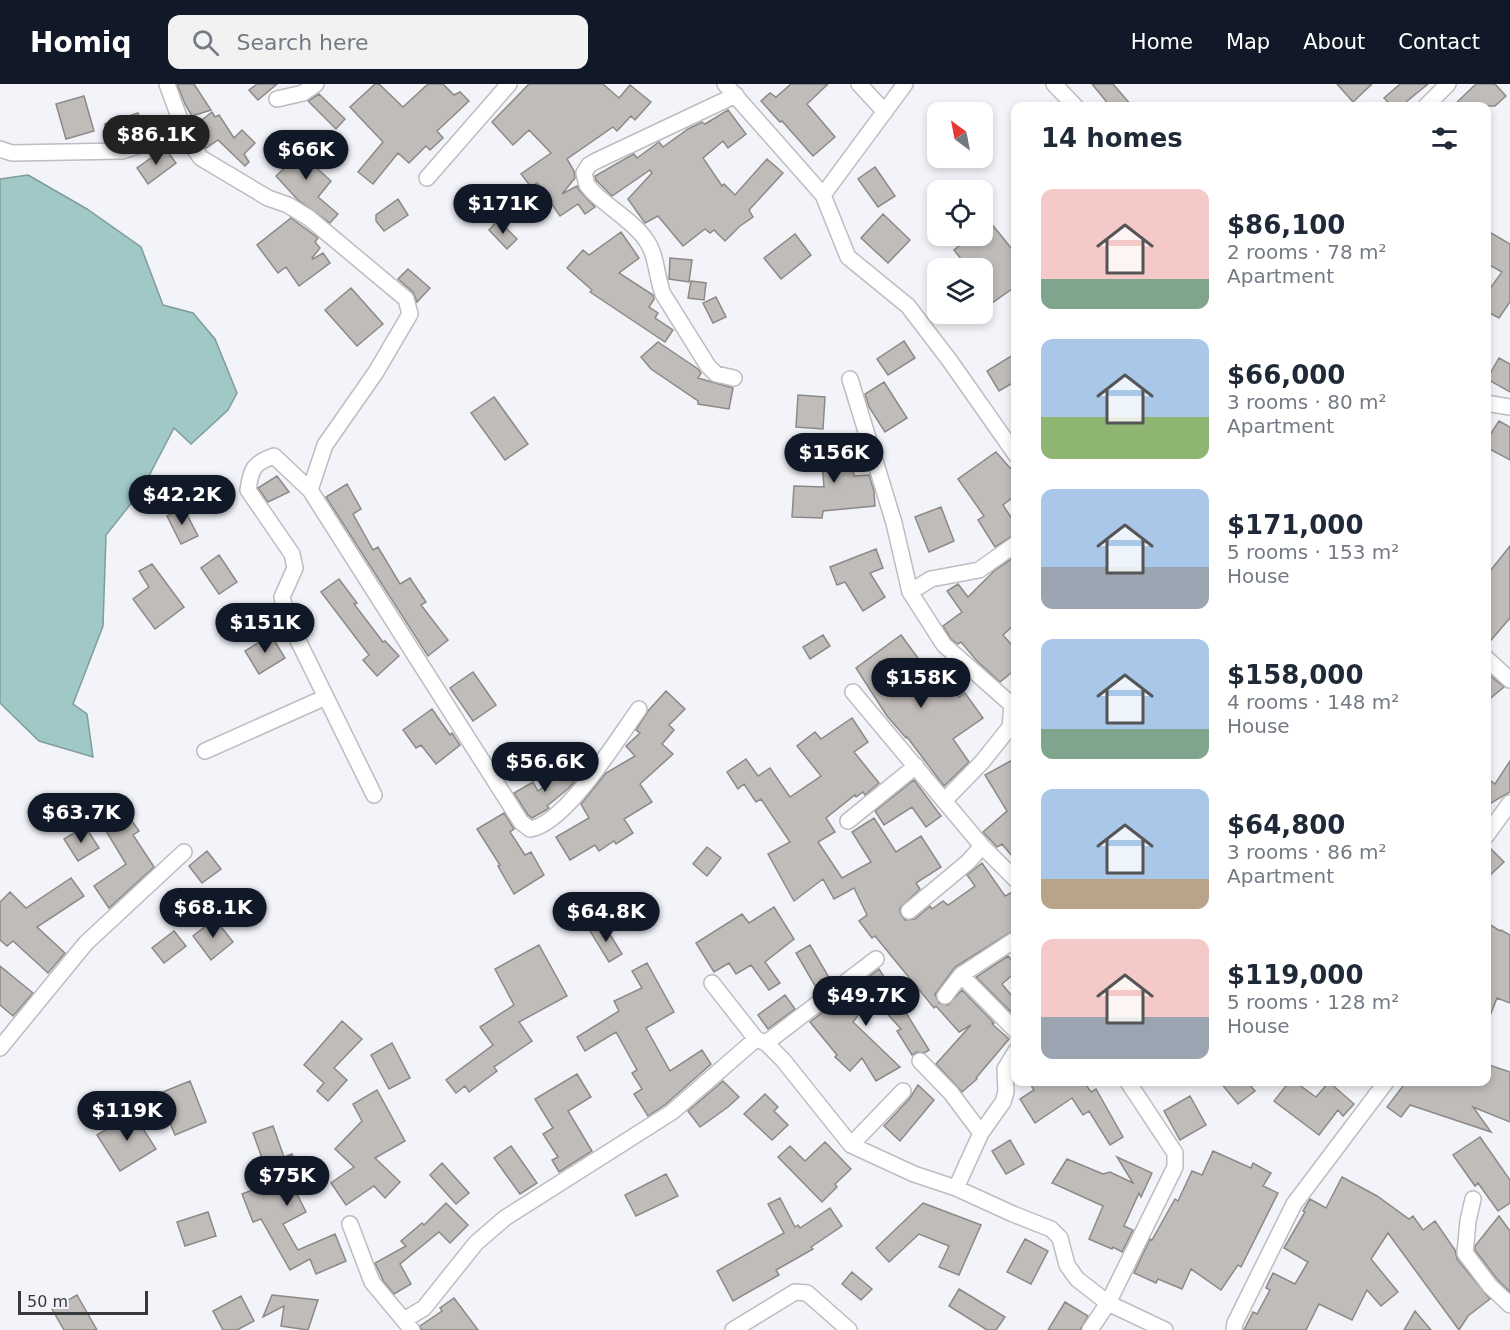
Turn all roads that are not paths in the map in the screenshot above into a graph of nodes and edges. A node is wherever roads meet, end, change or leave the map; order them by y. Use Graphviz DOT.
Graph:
graph roads {
  1 [pos="167,84"];
  2 [pos="316,84"];
  3 [pos="509,84"];
  4 [pos="859,84"];
  5 [pos="905,84"];
  6 [pos="1054,84"];
  7 [pos="1448,84"];
  8 [pos="731,89"];
  9 [pos="277,99"];
  10 [pos="1071,102"];
  11 [pos="1430,102"];
  12 [pos="885,112"];
  13 [pos="184,131"];
  14 [pos="0,149"];
  15 [pos="427,178"];
  16 [pos="823,195"];
  17 [pos="734,378"];
  18 [pos="850,379"];
  19 [pos="1491,404"];
  20 [pos="1510,407"];
  21 [pos="1011,448"];
  22 [pos="309,490"];
  23 [pos="1011,548"];
  24 [pos="910,592"];
  25 [pos="1491,663"];
  26 [pos="1510,680"];
  27 [pos="852,692"];
  28 [pos="326,697"];
  29 [pos="1011,704"];
  30 [pos="639,709"];
  31 [pos="1011,716"];
  32 [pos="205,752"];
  33 [pos="916,766"];
  34 [pos="374,795"];
  35 [pos="944,801"];
  36 [pos="1510,803"];
  37 [pos="848,822"];
  38 [pos="1491,829"];
  39 [pos="982,846"];
  40 [pos="184,852"];
  41 [pos="1011,875"];
  42 [pos="909,911"];
  43 [pos="1011,942"];
  44 [pos="876,959"];
  45 [pos="961,975"];
  46 [pos="712,983"];
  47 [pos="945,996"];
  48 [pos="1011,1025"];
  49 [pos="761,1041"];
  50 [pos="0,1048"];
  51 [pos="1011,1059"];
  52 [pos="920,1061"];
  53 [pos="1131,1086"];
  54 [pos="1383,1086"];
  55 [pos="903,1091"];
  56 [pos="981,1133"];
  57 [pos="851,1145"];
  58 [pos="956,1188"];
  59 [pos="1473,1199"];
  60 [pos="350,1224"];
  61 [pos="1108,1303"];
  62 [pos="1510,1305"];
  63 [pos="408,1325"];
  64 [pos="1155,1328"];
  65 [pos="733,1330"];
  66 [pos="849,1330"];
  67 [pos="1090,1330"];
  68 [pos="1234,1330"];
  1 -- 13 [label="street"];
  2 -- 9 [label="street"];
  3 -- 15 [label="street"];
  4 -- 12 [label="street"];
  5 -- 12 [label="street"];
  6 -- 10 [label="street"];
  7 -- 11 [label="street"];
  8 -- 16 [label="street"];
  8 -- 17 [label="street"];
  12 -- 16 [label="street"];
  13 -- 14 [label="street"];
  13 -- 22 [label="street"];
  16 -- 21 [label="street"];
  18 -- 24 [label="street"];
  19 -- 20 [label="street"];
  22 -- 28 [label="street"];
  22 -- 30 [label="street"];
  23 -- 24 [label="street"];
  24 -- 29 [label="street"];
  25 -- 26 [label="street"];
  27 -- 33 [label="street"];
  28 -- 32 [label="street"];
  28 -- 34 [label="street"];
  31 -- 35 [label="street"];
  33 -- 35 [label="street"];
  33 -- 37 [label="street"];
  35 -- 39 [label="street"];
  36 -- 38 [label="street"];
  39 -- 41 [label="street"];
  39 -- 42 [label="street"];
  40 -- 50 [label="street"];
  43 -- 45 [label="street"];
  44 -- 49 [label="street"];
  45 -- 47 [label="street"];
  45 -- 48 [label="street"];
  46 -- 49 [label="street"];
  49 -- 57 [label="street"];
  49 -- 63 [label="street"];
  51 -- 56 [label="street"];
  52 -- 56 [label="street"];
  53 -- 61 [label="street"];
  54 -- 68 [label="street"];
  55 -- 57 [label="street"];
  56 -- 58 [label="street"];
  57 -- 58 [label="street"];
  58 -- 61 [label="street"];
  59 -- 62 [label="street"];
  60 -- 63 [label="street"];
  61 -- 64 [label="street"];
  61 -- 67 [label="street"];
  65 -- 66 [label="street"];
}
